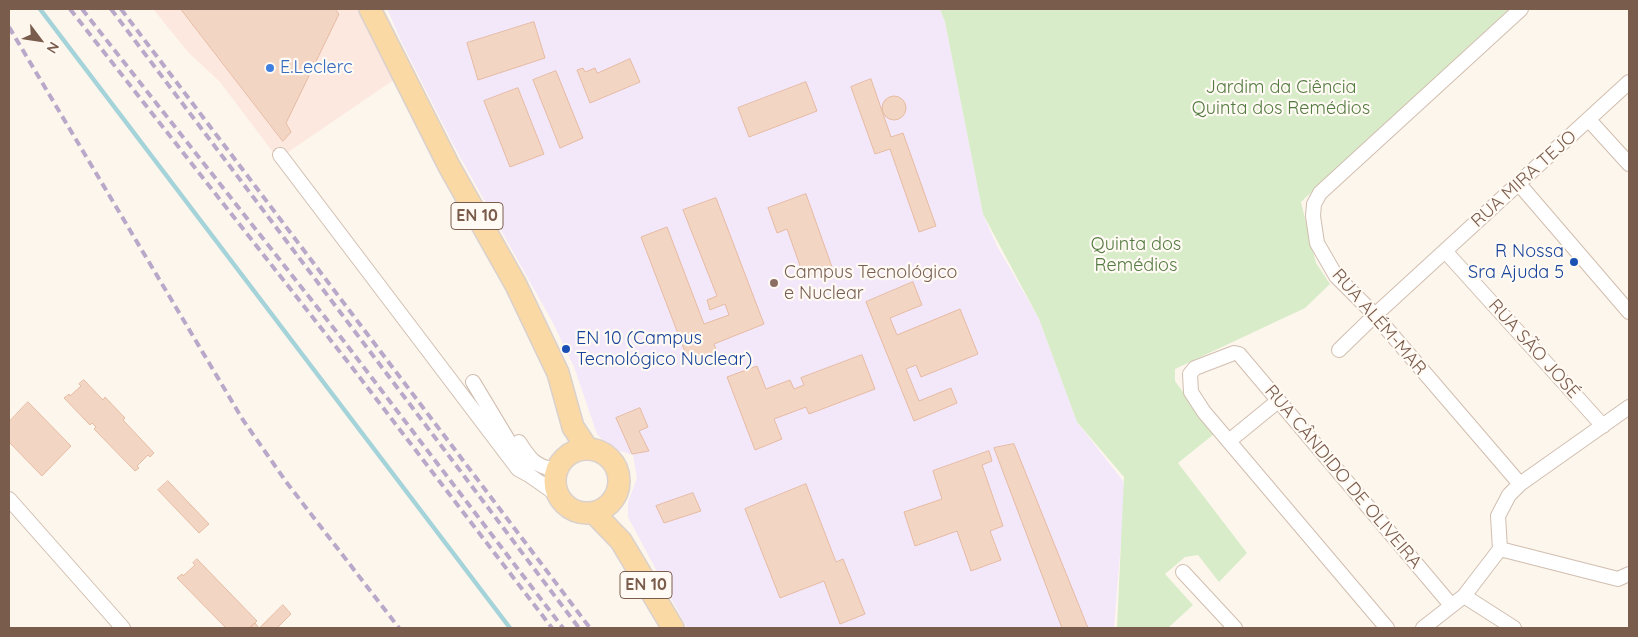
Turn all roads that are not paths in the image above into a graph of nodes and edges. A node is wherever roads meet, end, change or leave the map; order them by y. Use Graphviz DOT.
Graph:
graph roads {
  1 [pos="370,9"];
  2 [pos="1521,9"];
  3 [pos="1629,82"];
  4 [pos="1589,120"];
  5 [pos="280,155"];
  6 [pos="1629,164"];
  7 [pos="1518,184"];
  8 [pos="1445,251"];
  9 [pos="1629,312"];
  10 [pos="1375,315"];
  11 [pos="1339,350"];
  12 [pos="1278,401"];
  13 [pos="1629,407"];
  14 [pos="1603,426"];
  15 [pos="1228,441"];
  16 [pos="579,451"];
  17 [pos="557,470"];
  18 [pos="529,475"];
  19 [pos="1520,484"];
  20 [pos="559,496"];
  21 [pos="9,499"];
  22 [pos="614,499"];
  23 [pos="594,513"];
  24 [pos="620,541"];
  25 [pos="1500,549"];
  26 [pos="1182,572"];
  27 [pos="1629,574"];
  28 [pos="1464,596"];
  29 [pos="1452,605"];
  30 [pos="123,628"];
  31 [pos="672,628"];
  32 [pos="1235,628"];
  33 [pos="1388,628"];
  34 [pos="1422,628"];
  35 [pos="1514,628"];
  1 -- 16 [label="main road, EN 10"];
  2 -- 10 [label="street, RUA ALÉM-MAR"];
  3 -- 4 [label="street, RUA MIRA TEJO"];
  4 -- 6 [label="street"];
  4 -- 7 [label="street, RUA MIRA TEJO"];
  5 -- 18 [label="street"];
  7 -- 8 [label="street, RUA MIRA TEJO"];
  7 -- 9 [label="street"];
  8 -- 10 [label="street, RUA MIRA TEJO"];
  8 -- 14 [label="street, RUA SÃO JOSÉ"];
  10 -- 11 [label="street, RUA MIRA TEJO"];
  10 -- 19 [label="street, RUA ALÉM-MAR"];
  12 -- 15 [label="street"];
  12 -- 15 [label="street, RUA CÂNDIDO DE OLIVEIRA"];
  12 -- 29 [label="street, RUA CÂNDIDO DE OLIVEIRA"];
  13 -- 14 [label="street"];
  14 -- 19 [label="street"];
  15 -- 33 [label="street"];
  16 -- 17 [label="main road"];
  16 -- 22 [label="main road, EN 10"];
  17 -- 18 [label="street"];
  17 -- 20 [label="main road"];
  18 -- 20 [label="street"];
  19 -- 25 [label="street"];
  20 -- 23 [label="main road"];
  21 -- 30 [label="street"];
  22 -- 23 [label="main road"];
  22 -- 24 [label="main road, EN 10"];
  23 -- 24 [label="main road, EN 10"];
  24 -- 31 [label="main road, EN 10"];
  25 -- 27 [label="street"];
  25 -- 28 [label="street"];
  26 -- 32 [label="street"];
  28 -- 29 [label="street"];
  28 -- 35 [label="street"];
  29 -- 34 [label="street"];
}
